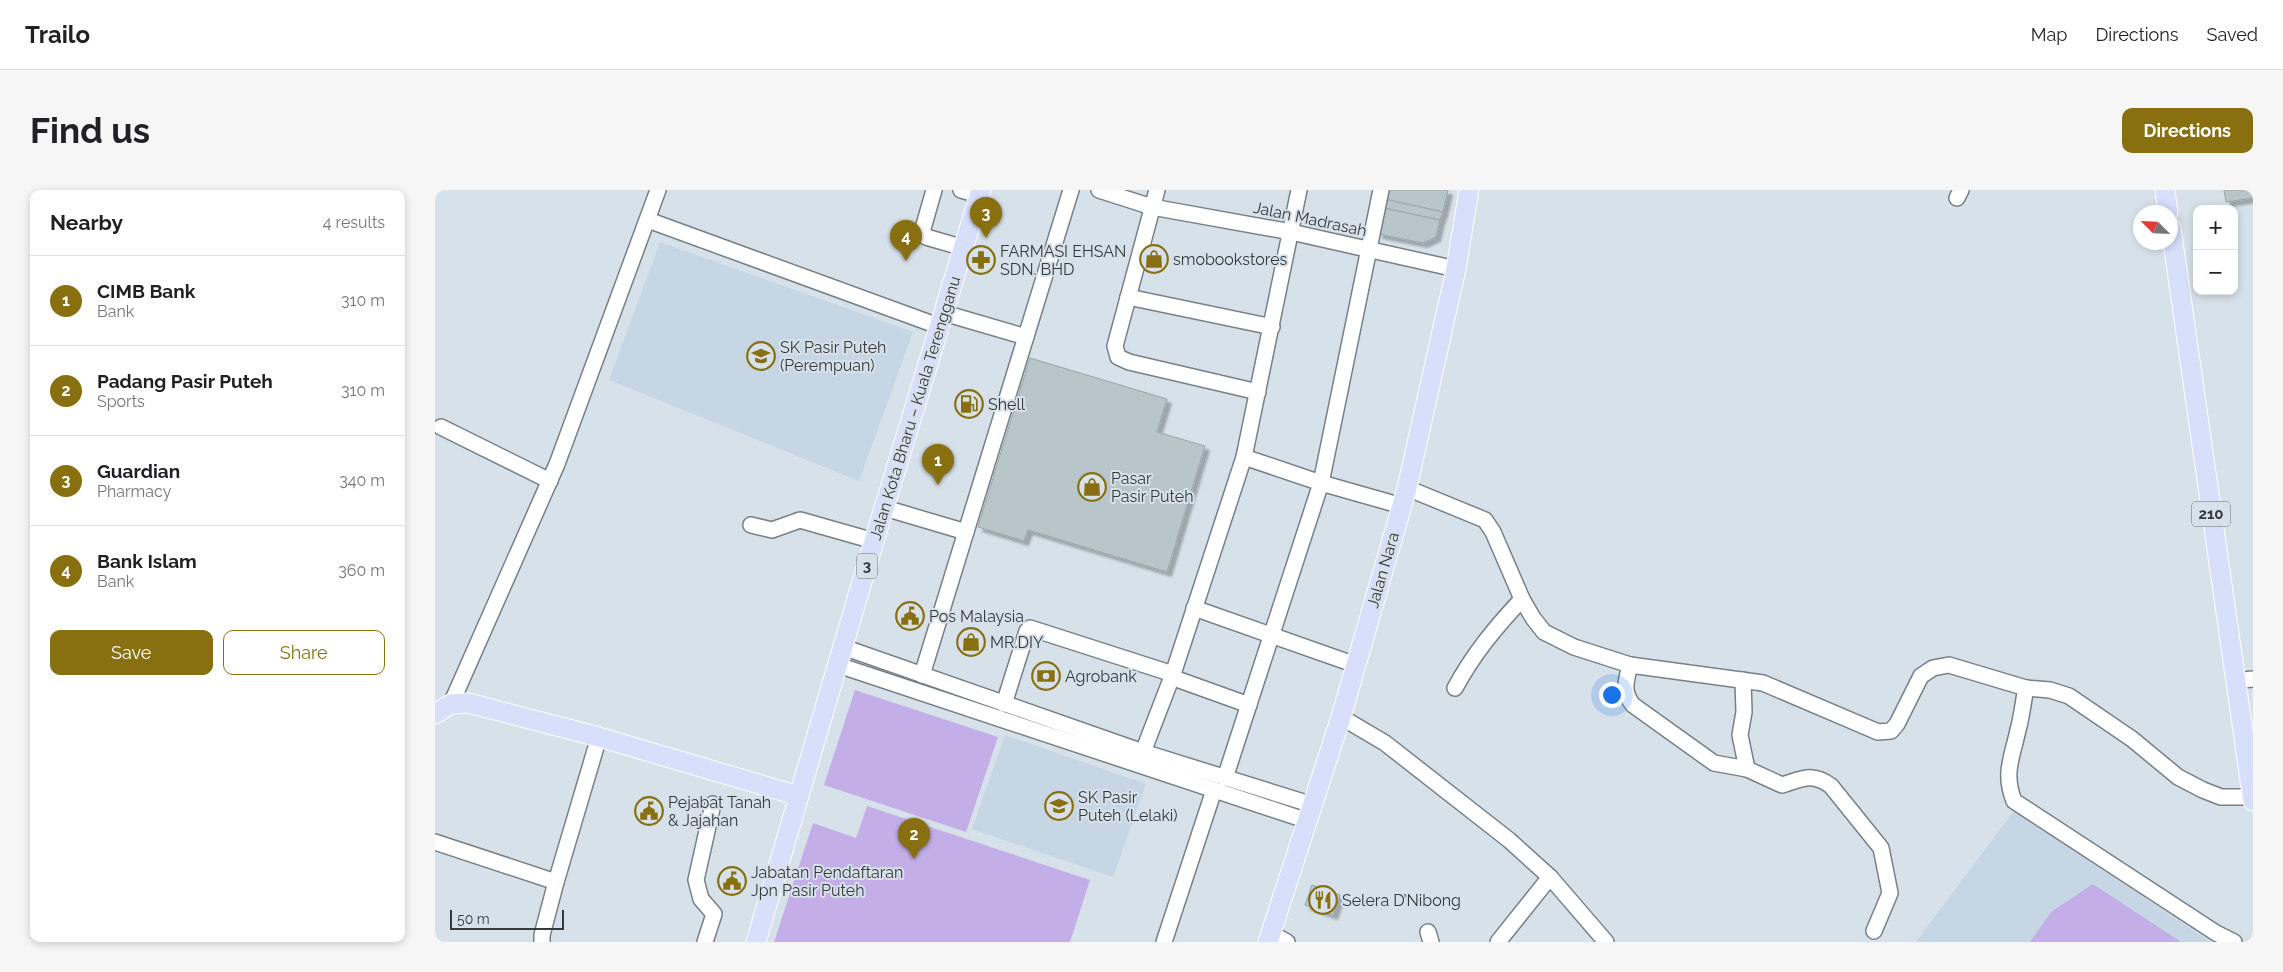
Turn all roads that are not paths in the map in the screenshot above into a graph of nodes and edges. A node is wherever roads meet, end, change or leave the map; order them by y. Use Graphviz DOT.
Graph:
graph roads {
  1 [pos="659,190"];
  2 [pos="934,190"];
  3 [pos="1071,190"];
  4 [pos="1099,190"];
  5 [pos="1157,190"];
  6 [pos="1299,190"];
  7 [pos="1381,190"];
  8 [pos="1469,190"];
  9 [pos="2165,190"];
  10 [pos="974,192"];
  11 [pos="2167,205"];
  12 [pos="1152,207"];
  13 [pos="647,220"];
  14 [pos="1291,232"];
  15 [pos="964,248"];
  16 [pos="1369,250"];
  17 [pos="2175,250"];
  18 [pos="1456,269"];
  19 [pos="1128,298"];
  20 [pos="943,320"];
  21 [pos="1272,327"];
  22 [pos="1026,337"];
  23 [pos="1258,392"];
  24 [pos="441,426"];
  25 [pos="1244,457"];
  26 [pos="550,481"];
  27 [pos="1321,484"];
  28 [pos="1404,497"];
  29 [pos="885,508"];
  30 [pos="751,525"];
  31 [pos="966,532"];
  32 [pos="874,541"];
  33 [pos="1522,599"];
  34 [pos="1194,608"];
  35 [pos="1271,636"];
  36 [pos="843,647"];
  37 [pos="838,665"];
  38 [pos="1356,665"];
  39 [pos="1630,665"];
  40 [pos="922,675"];
  41 [pos="1172,676"];
  42 [pos="1743,680"];
  43 [pos="2244,680"];
  44 [pos="1455,688"];
  45 [pos="2026,688"];
  46 [pos="1003,704"];
  47 [pos="1249,705"];
  48 [pos="443,709"];
  49 [pos="1341,717"];
  50 [pos="599,737"];
  51 [pos="1143,752"];
  52 [pos="1747,769"];
  53 [pos="1225,778"];
  54 [pos="1214,790"];
  55 [pos="799,796"];
  56 [pos="2253,797"];
  57 [pos="2253,801"];
  58 [pos="713,804"];
  59 [pos="1310,813"];
  60 [pos="435,842"];
  61 [pos="1550,878"];
  62 [pos="556,882"];
  63 [pos="1874,931"];
  64 [pos="1275,939"];
  65 [pos="542,942"];
  66 [pos="705,942"];
  67 [pos="756,942"];
  68 [pos="1163,942"];
  69 [pos="1498,942"];
  70 [pos="1606,942"];
  71 [pos="2234,942"];
  1 -- 13 [label="street"];
  2 -- 15 [label="street"];
  3 -- 22 [label="street"];
  4 -- 12 [label="street, Jalan Madrasah"];
  5 -- 12 [label="street"];
  6 -- 14 [label="street"];
  7 -- 16 [label="street"];
  8 -- 18 [label="main road, Jalan Nara"];
  9 -- 11 [label="main road"];
  10 -- 15 [label="main road, Jalan Kota Bharu – Kuala Terengganu / 3"];
  12 -- 14 [label="street, Jalan Madrasah"];
  12 -- 19 [label="street"];
  13 -- 20 [label="street"];
  13 -- 26 [label="street"];
  14 -- 16 [label="street, Jalan Madrasah"];
  14 -- 21 [label="street"];
  15 -- 20 [label="main road, Jalan Kota Bharu – Kuala Terengganu / 3"];
  16 -- 18 [label="street, Jalan Madrasah"];
  16 -- 27 [label="street"];
  17 -- 43 [label="main road, 210"];
  18 -- 28 [label="main road, Jalan Nara"];
  19 -- 21 [label="street"];
  19 -- 23 [label="street"];
  20 -- 22 [label="street"];
  20 -- 29 [label="main road, Jalan Kota Bharu – Kuala Terengganu / 3"];
  21 -- 23 [label="street"];
  22 -- 31 [label="street"];
  23 -- 25 [label="street"];
  24 -- 26 [label="street"];
  25 -- 27 [label="street"];
  25 -- 34 [label="street"];
  26 -- 48 [label="street"];
  27 -- 28 [label="street"];
  27 -- 35 [label="street"];
  28 -- 33 [label="street"];
  28 -- 38 [label="main road, Jalan Nara"];
  29 -- 31 [label="street"];
  29 -- 32 [label="main road, Jalan Kota Bharu – Kuala Terengganu / 3"];
  30 -- 32 [label="street"];
  31 -- 40 [label="street"];
  32 -- 36 [label="main road, Jalan Kota Bharu – Kuala Terengganu / 3"];
  33 -- 39 [label="street"];
  33 -- 44 [label="street"];
  34 -- 35 [label="street"];
  34 -- 41 [label="street"];
  35 -- 38 [label="street"];
  35 -- 47 [label="street"];
  36 -- 37 [label="main road, Jalan Kota Bharu – Kuala Terengganu / 3"];
  36 -- 40 [label="street"];
  37 -- 54 [label="street"];
  37 -- 55 [label="main road, Jalan Kota Bharu – Kuala Terengganu / 3"];
  38 -- 49 [label="main road, Jalan Nara"];
  39 -- 42 [label="street"];
  39 -- 52 [label="street"];
  40 -- 46 [label="street"];
  41 -- 46 [label="street"];
  41 -- 47 [label="street"];
  41 -- 51 [label="street"];
  42 -- 45 [label="street"];
  42 -- 52 [label="street"];
  43 -- 56 [label="main road, 210"];
  45 -- 56 [label="street"];
  45 -- 71 [label="street"];
  46 -- 51 [label="street"];
  47 -- 53 [label="street"];
  48 -- 50 [label="main road"];
  49 -- 59 [label="main road, Jalan Nara"];
  49 -- 61 [label="street"];
  50 -- 55 [label="main road"];
  50 -- 62 [label="street"];
  51 -- 53 [label="street"];
  52 -- 63 [label="street"];
  53 -- 59 [label="street"];
  54 -- 59 [label="street"];
  54 -- 68 [label="street"];
  55 -- 67 [label="main road, Jalan Kota Bharu – Kuala Terengganu / 3"];
  56 -- 57 [label="main road, 210"];
  58 -- 66 [label="street"];
  59 -- 64 [label="main road, Jalan Nara"];
  60 -- 62 [label="street"];
  61 -- 69 [label="street"];
  61 -- 70 [label="street"];
  62 -- 65 [label="street"];
}
